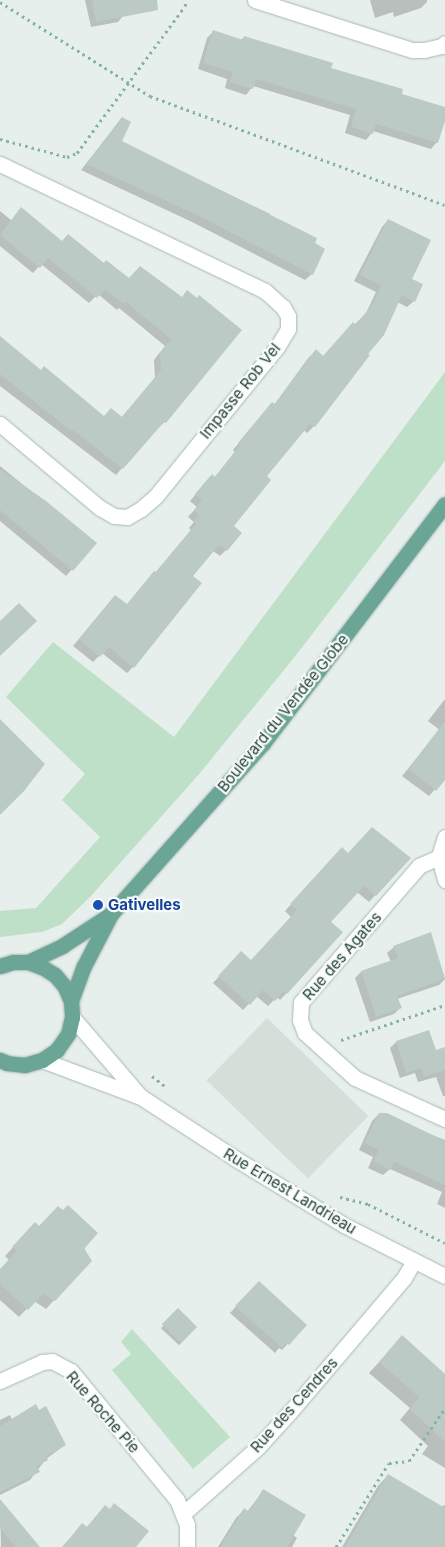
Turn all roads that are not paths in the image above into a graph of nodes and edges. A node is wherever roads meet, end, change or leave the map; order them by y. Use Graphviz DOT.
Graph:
graph roads {
  1 [pos="254,0"];
  2 [pos="445,43"];
  3 [pos="0,164"];
  4 [pos="0,424"];
  5 [pos="445,504"];
  6 [pos="445,837"];
  7 [pos="439,857"];
  8 [pos="445,880"];
  9 [pos="111,914"];
  10 [pos="28,962"];
  11 [pos="0,966"];
  12 [pos="71,1001"];
  13 [pos="72,1017"];
  14 [pos="42,1060"];
  15 [pos="2,1063"];
  16 [pos="141,1097"];
  17 [pos="445,1118"];
  18 [pos="414,1261"];
  19 [pos="445,1276"];
  20 [pos="0,1381"];
  21 [pos="184,1513"];
  22 [pos="187,1547"];
  1 -- 2 [label="street"];
  3 -- 4 [label="street, Impasse Rob Vel"];
  5 -- 9 [label="main road, Boulevard du Vendée Globe"];
  6 -- 7 [label="street"];
  7 -- 8 [label="street"];
  7 -- 17 [label="street, Rue des Agates"];
  9 -- 10 [label="main road, Boulevard du Vendée Globe"];
  9 -- 12 [label="main road, Boulevard du Vendée Globe"];
  10 -- 11 [label="main road"];
  10 -- 12 [label="main road"];
  12 -- 13 [label="main road"];
  13 -- 14 [label="main road"];
  13 -- 16 [label="street, Rue Ernest Landrieau"];
  14 -- 15 [label="main road"];
  14 -- 16 [label="street, Rue Ernest Landrieau"];
  16 -- 18 [label="street, Rue Ernest Landrieau"];
  18 -- 19 [label="street, Rue Ernest Landrieau"];
  18 -- 21 [label="street, Rue des Cendres"];
  20 -- 21 [label="street, Rue Roche Pie"];
  21 -- 22 [label="street"];
}
